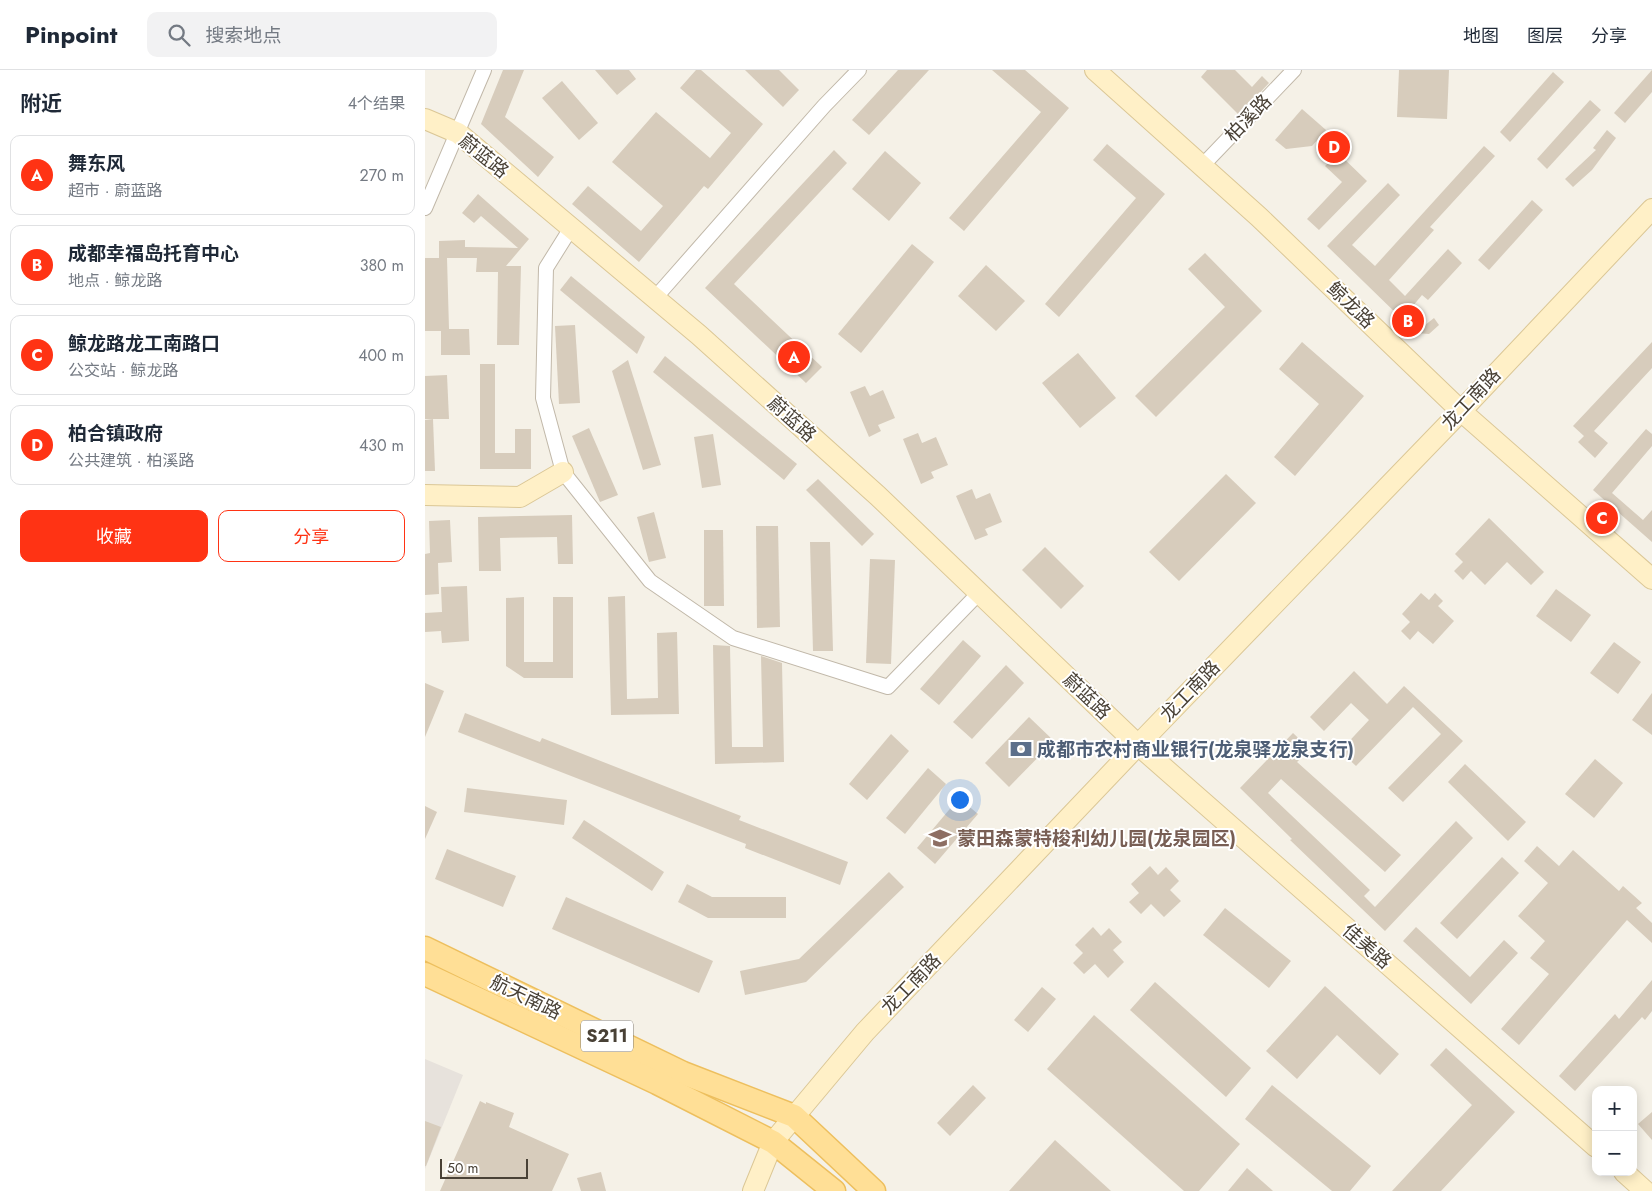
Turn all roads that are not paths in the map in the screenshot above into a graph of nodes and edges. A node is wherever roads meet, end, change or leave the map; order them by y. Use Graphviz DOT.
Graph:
graph roads {
  1 [pos="484,70"];
  2 [pos="859,70"];
  3 [pos="1095,70"];
  4 [pos="1294,70"];
  5 [pos="425,119"];
  6 [pos="458,133"];
  7 [pos="1202,166"];
  8 [pos="425,208"];
  9 [pos="1652,209"];
  10 [pos="571,228"];
  11 [pos="655,298"];
  12 [pos="1461,411"];
  13 [pos="563,472"];
  14 [pos="425,496"];
  15 [pos="1652,579"];
  16 [pos="979,593"];
  17 [pos="1138,744"];
  18 [pos="425,948"];
  19 [pos="425,974"];
  20 [pos="794,1116"];
  21 [pos="773,1142"];
  22 [pos="1592,1143"];
  23 [pos="1628,1176"];
  24 [pos="753,1191"];
  25 [pos="834,1191"];
  26 [pos="875,1191"];
  27 [pos="1645,1191"];
  1 -- 6 [label="street"];
  2 -- 11 [label="street"];
  3 -- 7 [label="street, 鲸龙路"];
  4 -- 7 [label="street, 柏溪路"];
  5 -- 6 [label="street, 蔚蓝路"];
  6 -- 8 [label="street"];
  6 -- 10 [label="street, 蔚蓝路"];
  7 -- 12 [label="street, 鲸龙路"];
  9 -- 12 [label="street, 龙工南路"];
  10 -- 11 [label="street, 蔚蓝路"];
  10 -- 13 [label="street"];
  11 -- 16 [label="street, 蔚蓝路"];
  12 -- 15 [label="street, 鲸龙路"];
  12 -- 17 [label="street, 龙工南路"];
  13 -- 14 [label="street"];
  13 -- 16 [label="street"];
  16 -- 17 [label="street, 蔚蓝路"];
  17 -- 20 [label="street, 龙工南路"];
  17 -- 22 [label="street, 佳美路"];
  18 -- 20 [label="main road, 航天南路 / S211"];
  19 -- 21 [label="main road, 航天南路 / S211"];
  20 -- 21 [label="street, 龙工南路"];
  20 -- 26 [label="main road"];
  21 -- 24 [label="street, 龙工南路"];
  21 -- 25 [label="main road, 航天南路"];
  23 -- 27 [label="street"];
}
